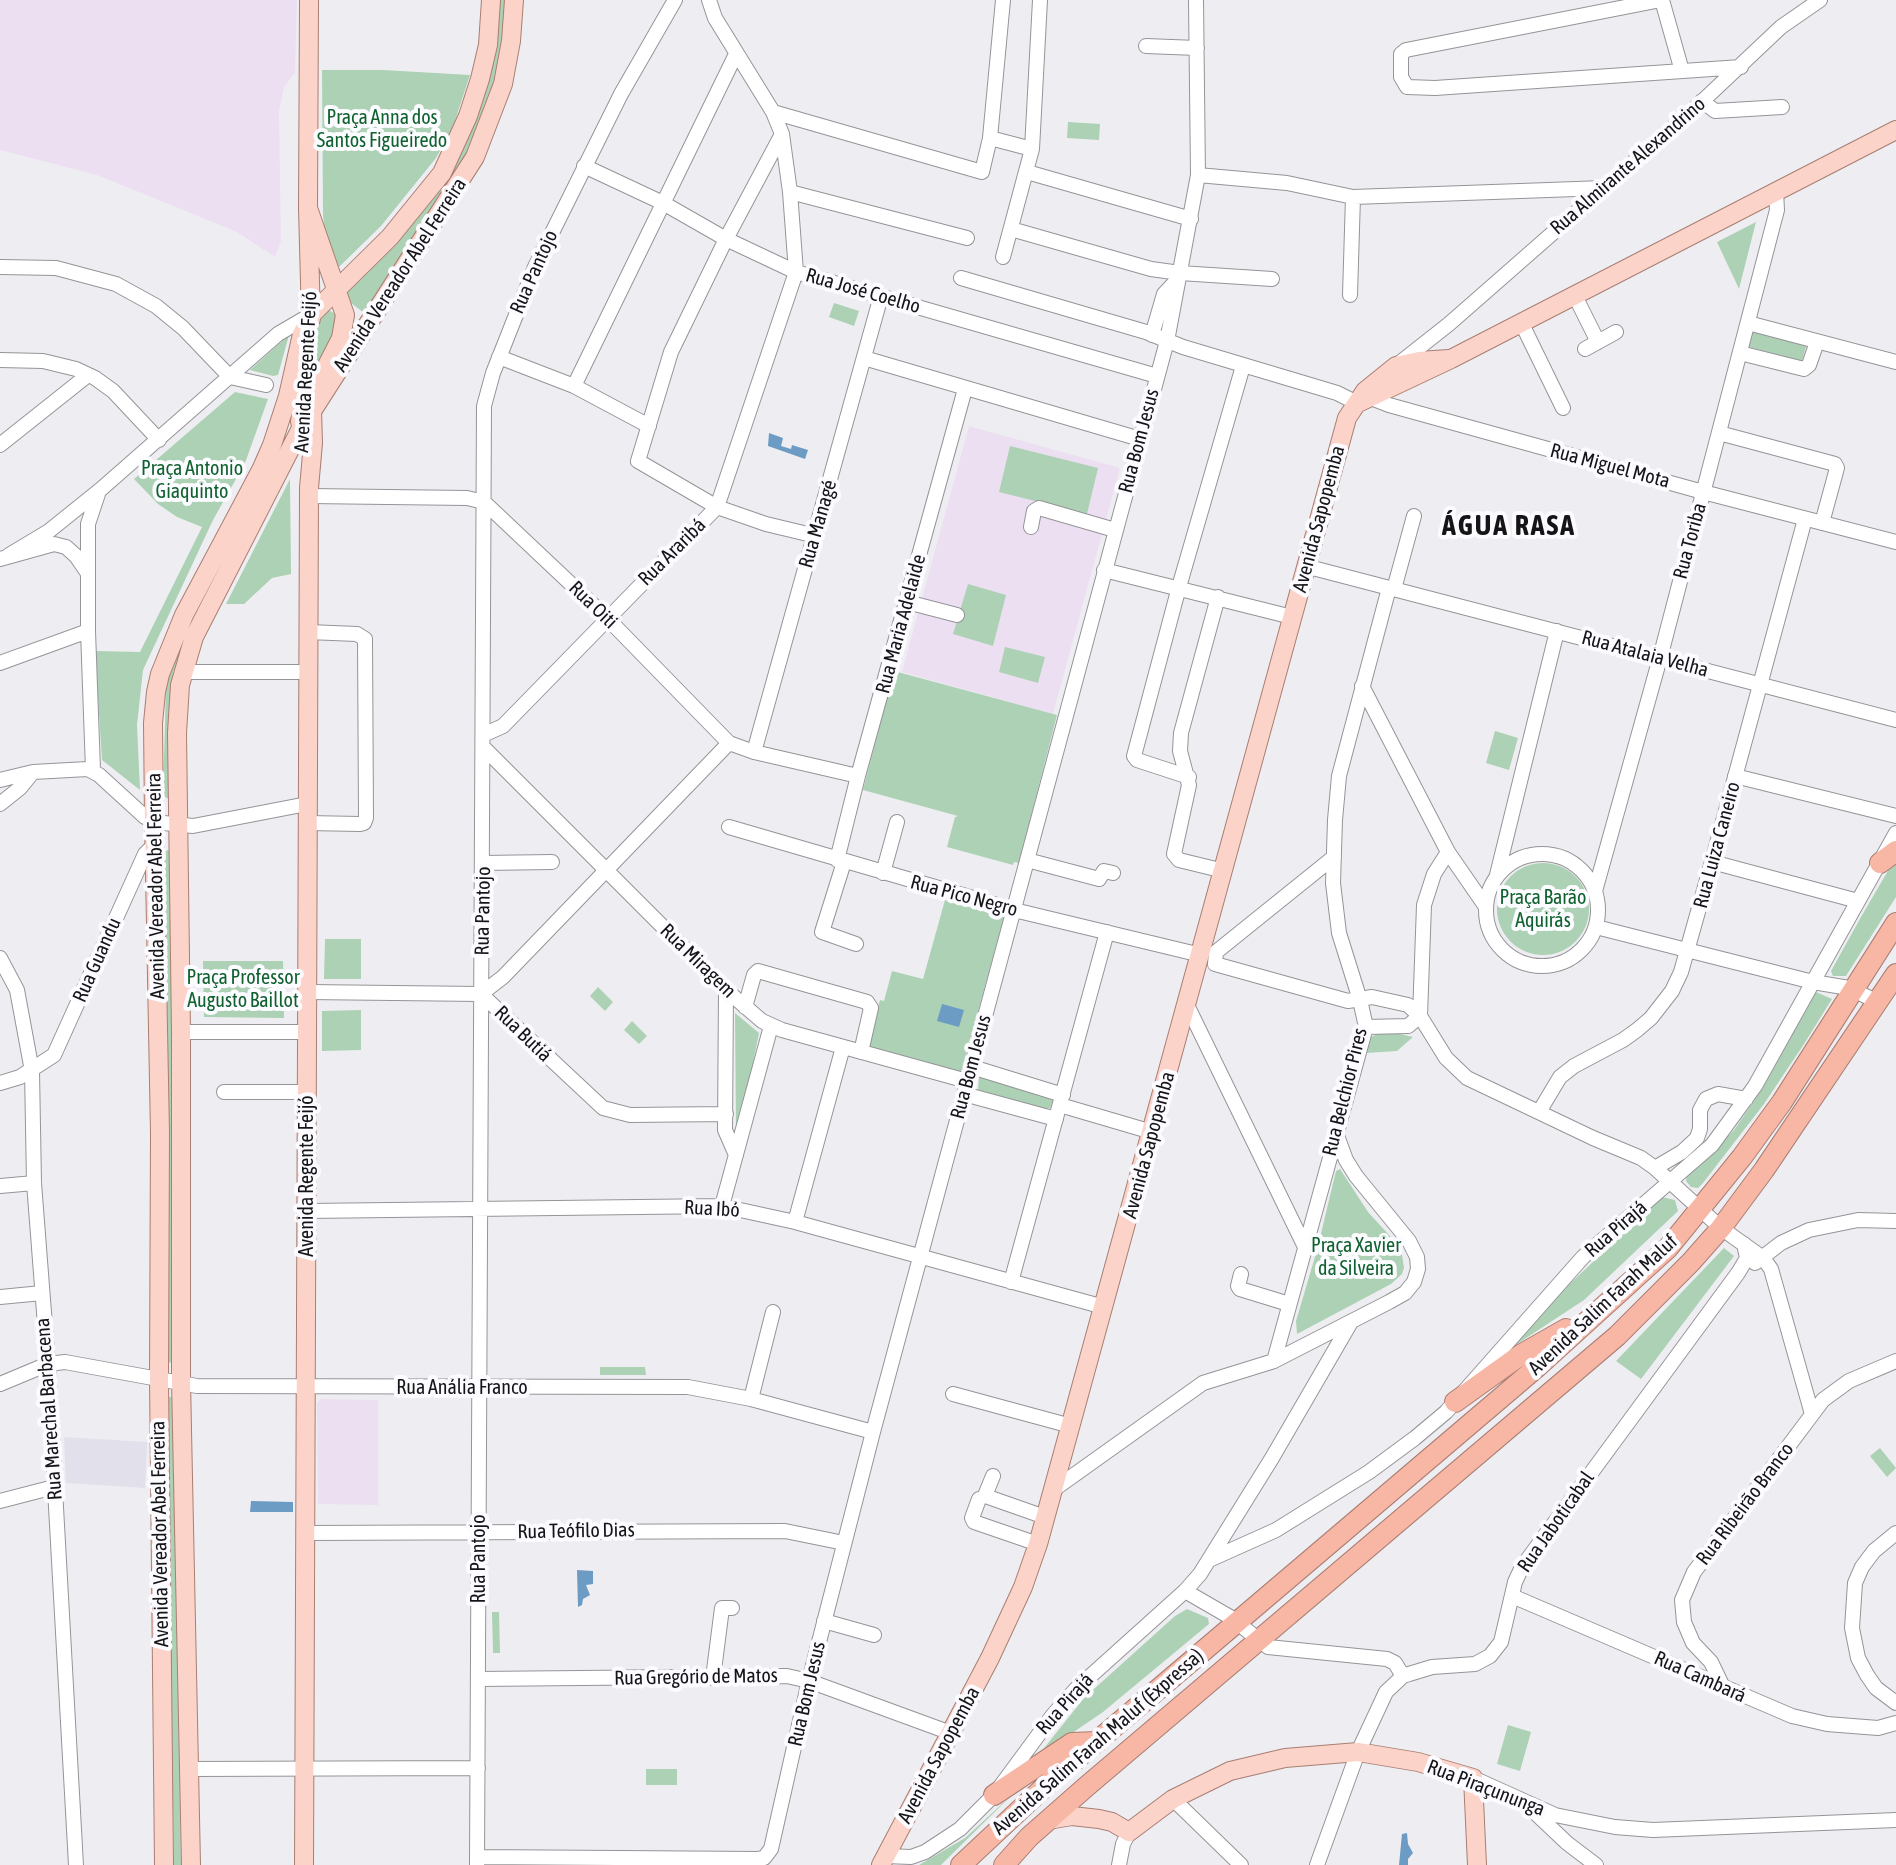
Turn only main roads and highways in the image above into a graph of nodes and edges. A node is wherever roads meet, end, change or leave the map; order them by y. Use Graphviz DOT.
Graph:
graph roads {
  1 [pos="309,0"];
  2 [pos="491,0"];
  3 [pos="514,0"];
  4 [pos="1895,133"];
  5 [pos="308,208"];
  6 [pos="338,289"];
  7 [pos="312,314"];
  8 [pos="1449,359"];
  9 [pos="1419,361"];
  10 [pos="1393,388"];
  11 [pos="1365,397"];
  12 [pos="312,409"];
  13 [pos="300,430"];
  14 [pos="309,492"];
  15 [pos="1896,923"];
  16 [pos="1896,974"];
  17 [pos="1601,1309"];
  18 [pos="1455,1402"];
  19 [pos="1236,1622"];
  20 [pos="1259,1641"];
  21 [pos="1097,1742"];
  22 [pos="994,1795"];
  23 [pos="1048,1820"];
  24 [pos="884,1861"];
  25 [pos="164,1865"];
  26 [pos="191,1865"];
  27 [pos="304,1865"];
  28 [pos="961,1865"];
  29 [pos="1004,1865"];
  30 [pos="1477,1865"];
  1 -- 5 [label="main road, Avenida Regente Feijó"];
  2 -- 6 [label="main road, Avenida Vereador Abel Ferreira"];
  3 -- 12 [label="main road, Avenida Vereador Abel Ferreira"];
  4 -- 8 [label="main road, Avenida Sapopemba"];
  5 -- 6 [label="main road, Avenida Regente Feijó"];
  5 -- 7 [label="main road, Avenida Regente Feijó"];
  6 -- 7 [label="main road, Avenida Vereador Abel Ferreira"];
  6 -- 12 [label="main road, Avenida Regente Feijó"];
  7 -- 13 [label="main road, Avenida Regente Feijó"];
  7 -- 25 [label="main road, Avenida Vereador Abel Ferreira"];
  8 -- 9 [label="main road, Avenida Sapopemba"];
  8 -- 10 [label="main road, Avenida Sapopemba"];
  9 -- 10 [label="main road"];
  9 -- 11 [label="main road, Avenida Sapopemba"];
  10 -- 11 [label="main road, Avenida Sapopemba"];
  11 -- 24 [label="main road, Avenida Sapopemba"];
  12 -- 13 [label="main road, Avenida Vereador Abel Ferreira"];
  12 -- 14 [label="main road, Avenida Regente Feijó"];
  13 -- 14 [label="main road, Avenida Regente Feijó"];
  13 -- 26 [label="main road, Avenida Vereador Abel Ferreira"];
  14 -- 27 [label="main road, Avenida Regente Feijó"];
  15 -- 17 [label="highway, Avenida Salim Farah Maluf"];
  16 -- 20 [label="highway, Avenida Salim Farah Maluf"];
  17 -- 18 [label="highway"];
  17 -- 19 [label="highway, Avenida Salim Farah Maluf"];
  19 -- 21 [label="highway, Avenida Salim Farah Maluf (Expressa)"];
  20 -- 23 [label="highway, Avenida Salim Farah Maluf (Expressa)"];
  21 -- 22 [label="highway"];
  21 -- 28 [label="highway, Avenida Salim Farah Maluf (Expressa)"];
  23 -- 29 [label="highway, Avenida Salim Farah Maluf (Expressa)"];
  23 -- 30 [label="main road, Rua Piraçununga"];
}
